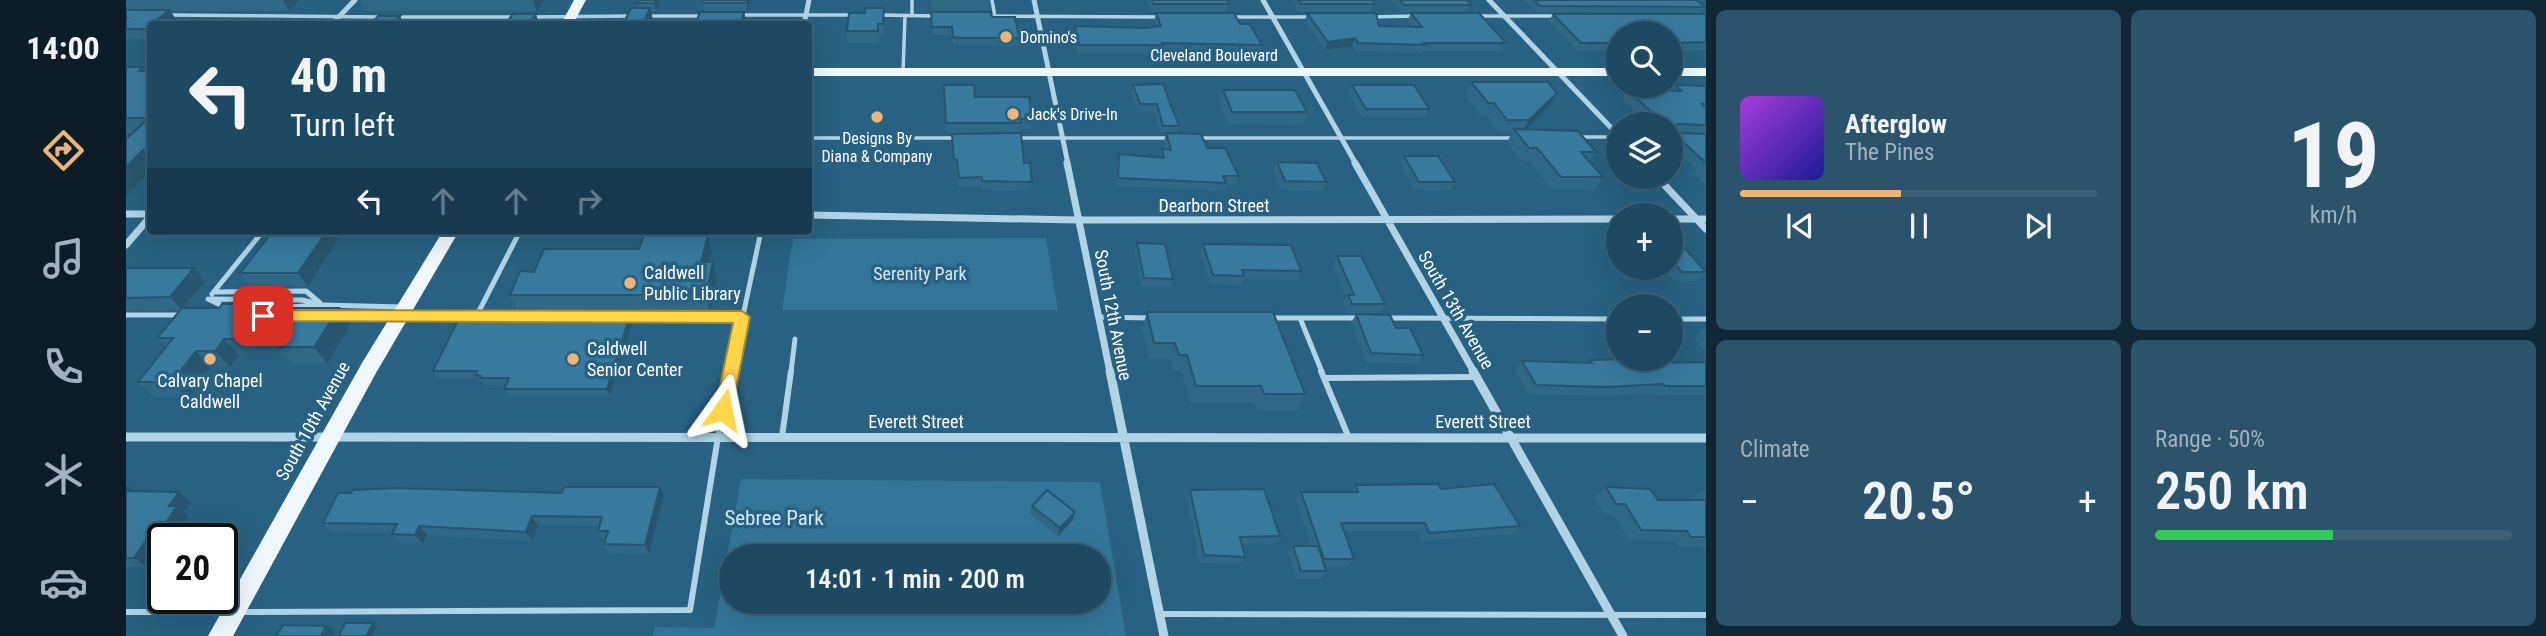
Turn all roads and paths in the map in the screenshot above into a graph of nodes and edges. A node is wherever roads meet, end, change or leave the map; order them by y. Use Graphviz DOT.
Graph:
graph roads {
  1 [pos="355,0"];
  2 [pos="580,0"];
  3 [pos="809,0"];
  4 [pos="912,0"];
  5 [pos="992,0"];
  6 [pos="1034,0"];
  7 [pos="1263,0"];
  8 [pos="1489,0"];
  9 [pos="153,15"];
  10 [pos="737,15"];
  11 [pos="806,15"];
  12 [pos="340,16"];
  13 [pos="709,16"];
  14 [pos="905,16"];
  15 [pos="912,16"];
  16 [pos="939,16"];
  17 [pos="981,16"];
  18 [pos="1423,16"];
  19 [pos="1464,16"];
  20 [pos="1504,16"];
  21 [pos="1558,16"];
  22 [pos="369,17"];
  23 [pos="516,17"];
  24 [pos="529,17"];
  25 [pos="995,17"];
  26 [pos="1037,17"];
  27 [pos="1162,17"];
  28 [pos="1217,17"];
  29 [pos="1272,17"];
  30 [pos="1313,17"];
  31 [pos="1368,17"];
  32 [pos="335,21"];
  33 [pos="569,21"];
  34 [pos="805,21"];
  35 [pos="812,72"];
  36 [pos="903,72"];
  37 [pos="1049,72"];
  38 [pos="1559,72"];
  39 [pos="1606,72"];
  40 [pos="1683,72"];
  41 [pos="1706,72"];
  42 [pos="1304,73"];
  43 [pos="1606,123"];
  44 [pos="1563,137"];
  45 [pos="1606,137"];
  46 [pos="812,138"];
  47 [pos="969,138"];
  48 [pos="1009,138"];
  49 [pos="1062,138"];
  50 [pos="1174,138"];
  51 [pos="1187,138"];
  52 [pos="1341,138"];
  53 [pos="1521,138"];
  54 [pos="1668,189"];
  55 [pos="126,214"];
  56 [pos="147,215"];
  57 [pos="812,215"];
  58 [pos="147,219"];
  59 [pos="1387,219"];
  60 [pos="1606,219"];
  61 [pos="1683,219"];
  62 [pos="1696,219"];
  63 [pos="1706,219"];
  64 [pos="1077,220"];
  65 [pos="1706,229"];
  66 [pos="260,235"];
  67 [pos="449,235"];
  68 [pos="518,235"];
  69 [pos="760,235"];
  70 [pos="126,245"];
  71 [pos="214,292"];
  72 [pos="208,299"];
  73 [pos="323,305"];
  74 [pos="241,308"];
  75 [pos="267,308"];
  76 [pos="402,312"];
  77 [pos="126,315"];
  78 [pos="194,315"];
  79 [pos="222,316"];
  80 [pos="235,316"];
  81 [pos="263,316"];
  82 [pos="276,316"];
  83 [pos="331,316"];
  84 [pos="476,317"];
  85 [pos="490,317"];
  86 [pos="623,317"];
  87 [pos="742,317"];
  88 [pos="1098,317"];
  89 [pos="1151,318"];
  90 [pos="1259,318"];
  91 [pos="1300,318"];
  92 [pos="1364,318"];
  93 [pos="1378,318"];
  94 [pos="1443,318"];
  95 [pos="1606,319"];
  96 [pos="1683,319"];
  97 [pos="1706,319"];
  98 [pos="795,339"];
  99 [pos="1476,377"];
  100 [pos="1324,378"];
  101 [pos="126,437"];
  102 [pos="330,437"];
  103 [pos="718,437"];
  104 [pos="782,437"];
  105 [pos="1122,438"];
  106 [pos="1349,438"];
  107 [pos="1510,438"];
  108 [pos="1706,438"];
  109 [pos="238,603"];
  110 [pos="126,612"];
  111 [pos="147,612"];
  112 [pos="238,612"];
  113 [pos="232,614"];
  114 [pos="1160,614"];
  115 [pos="1610,615"];
  116 [pos="1706,615"];
  117 [pos="220,636"];
  118 [pos="1164,636"];
  119 [pos="1623,636"];
  1 -- 12 [label="street"];
  2 -- 33 [label="main road"];
  3 -- 11 [label="street"];
  4 -- 15 [label="lane"];
  5 -- 25 [label="lane"];
  6 -- 26 [label="street, South 12th Avenue"];
  7 -- 29 [label="street, South 13th Avenue"];
  8 -- 20 [label="street"];
  9 -- 12 [label="lane"];
  10 -- 11 [label="lane"];
  11 -- 14 [label="lane"];
  11 -- 34 [label="street"];
  12 -- 22 [label="lane"];
  12 -- 32 [label="street"];
  13 -- 33 [label="lane"];
  14 -- 15 [label="lane"];
  14 -- 36 [label="lane"];
  15 -- 16 [label="lane"];
  17 -- 25 [label="lane"];
  18 -- 31 [label="lane"];
  19 -- 20 [label="lane"];
  20 -- 21 [label="lane"];
  20 -- 38 [label="street"];
  22 -- 23 [label="lane"];
  24 -- 33 [label="lane"];
  25 -- 26 [label="lane"];
  26 -- 27 [label="lane"];
  26 -- 37 [label="street, South 12th Avenue"];
  28 -- 29 [label="lane"];
  29 -- 30 [label="lane"];
  29 -- 42 [label="street, South 13th Avenue"];
  35 -- 36 [label="main road, Cleveland Boulevard"];
  36 -- 37 [label="main road, Cleveland Boulevard"];
  37 -- 42 [label="main road, Cleveland Boulevard"];
  37 -- 49 [label="street, South 12th Avenue"];
  38 -- 39 [label="main road, Cleveland Boulevard"];
  38 -- 42 [label="main road, Cleveland Boulevard"];
  38 -- 43 [label="street"];
  40 -- 41 [label="main road"];
  42 -- 52 [label="street, South 13th Avenue"];
  44 -- 45 [label="lane"];
  46 -- 47 [label="lane"];
  48 -- 49 [label="lane"];
  49 -- 50 [label="lane"];
  49 -- 64 [label="street, South 12th Avenue"];
  51 -- 52 [label="lane"];
  52 -- 53 [label="lane"];
  52 -- 59 [label="street, South 13th Avenue"];
  54 -- 62 [label="street"];
  55 -- 56 [label="street"];
  57 -- 64 [label="street, Dearborn Street"];
  58 -- 70 [label="street"];
  59 -- 60 [label="street, Dearborn Street"];
  59 -- 64 [label="street, Dearborn Street"];
  59 -- 94 [label="street, South 13th Avenue"];
  61 -- 62 [label="street"];
  62 -- 63 [label="street"];
  62 -- 65 [label="street"];
  64 -- 88 [label="street, South 12th Avenue"];
  66 -- 71 [label="lane"];
  67 -- 76 [label="main road, South 10th Avenue"];
  68 -- 84 [label="lane"];
  69 -- 87 [label="lane"];
  71 -- 72 [label="lane"];
  71 -- 73 [label="lane"];
  72 -- 73 [label="lane"];
  72 -- 74 [label="lane"];
  73 -- 75 [label="lane"];
  73 -- 76 [label="lane"];
  76 -- 83 [label="lane"];
  76 -- 84 [label="lane"];
  76 -- 102 [label="main road, South 10th Avenue"];
  77 -- 78 [label="lane"];
  79 -- 80 [label="lane"];
  81 -- 82 [label="lane"];
  84 -- 85 [label="lane"];
  86 -- 87 [label="lane"];
  87 -- 103 [label="lane"];
  88 -- 89 [label="lane"];
  88 -- 105 [label="street, South 12th Avenue"];
  90 -- 91 [label="lane"];
  91 -- 92 [label="lane"];
  91 -- 100 [label="lane"];
  93 -- 94 [label="lane"];
  94 -- 95 [label="lane"];
  94 -- 99 [label="street, South 13th Avenue"];
  96 -- 97 [label="lane"];
  98 -- 104 [label="lane"];
  99 -- 100 [label="lane"];
  99 -- 107 [label="street, South 13th Avenue"];
  100 -- 106 [label="lane"];
  101 -- 102 [label="street, Everett Street"];
  102 -- 103 [label="street, Everett Street"];
  102 -- 109 [label="main road, South 10th Avenue"];
  103 -- 104 [label="street, Everett Street"];
  103 -- 112 [label="lane"];
  104 -- 105 [label="street, Everett Street"];
  105 -- 106 [label="street, Everett Street"];
  105 -- 114 [label="street, South 12th Avenue"];
  106 -- 107 [label="street, Everett Street"];
  107 -- 108 [label="street, Everett Street"];
  107 -- 115 [label="street, South 13th Avenue"];
  110 -- 111 [label="lane"];
  113 -- 117 [label="main road, South 10th Avenue"];
  114 -- 115 [label="lane"];
  114 -- 118 [label="street, South 12th Avenue"];
  115 -- 116 [label="lane"];
  115 -- 119 [label="street, South 13th Avenue"];
}
